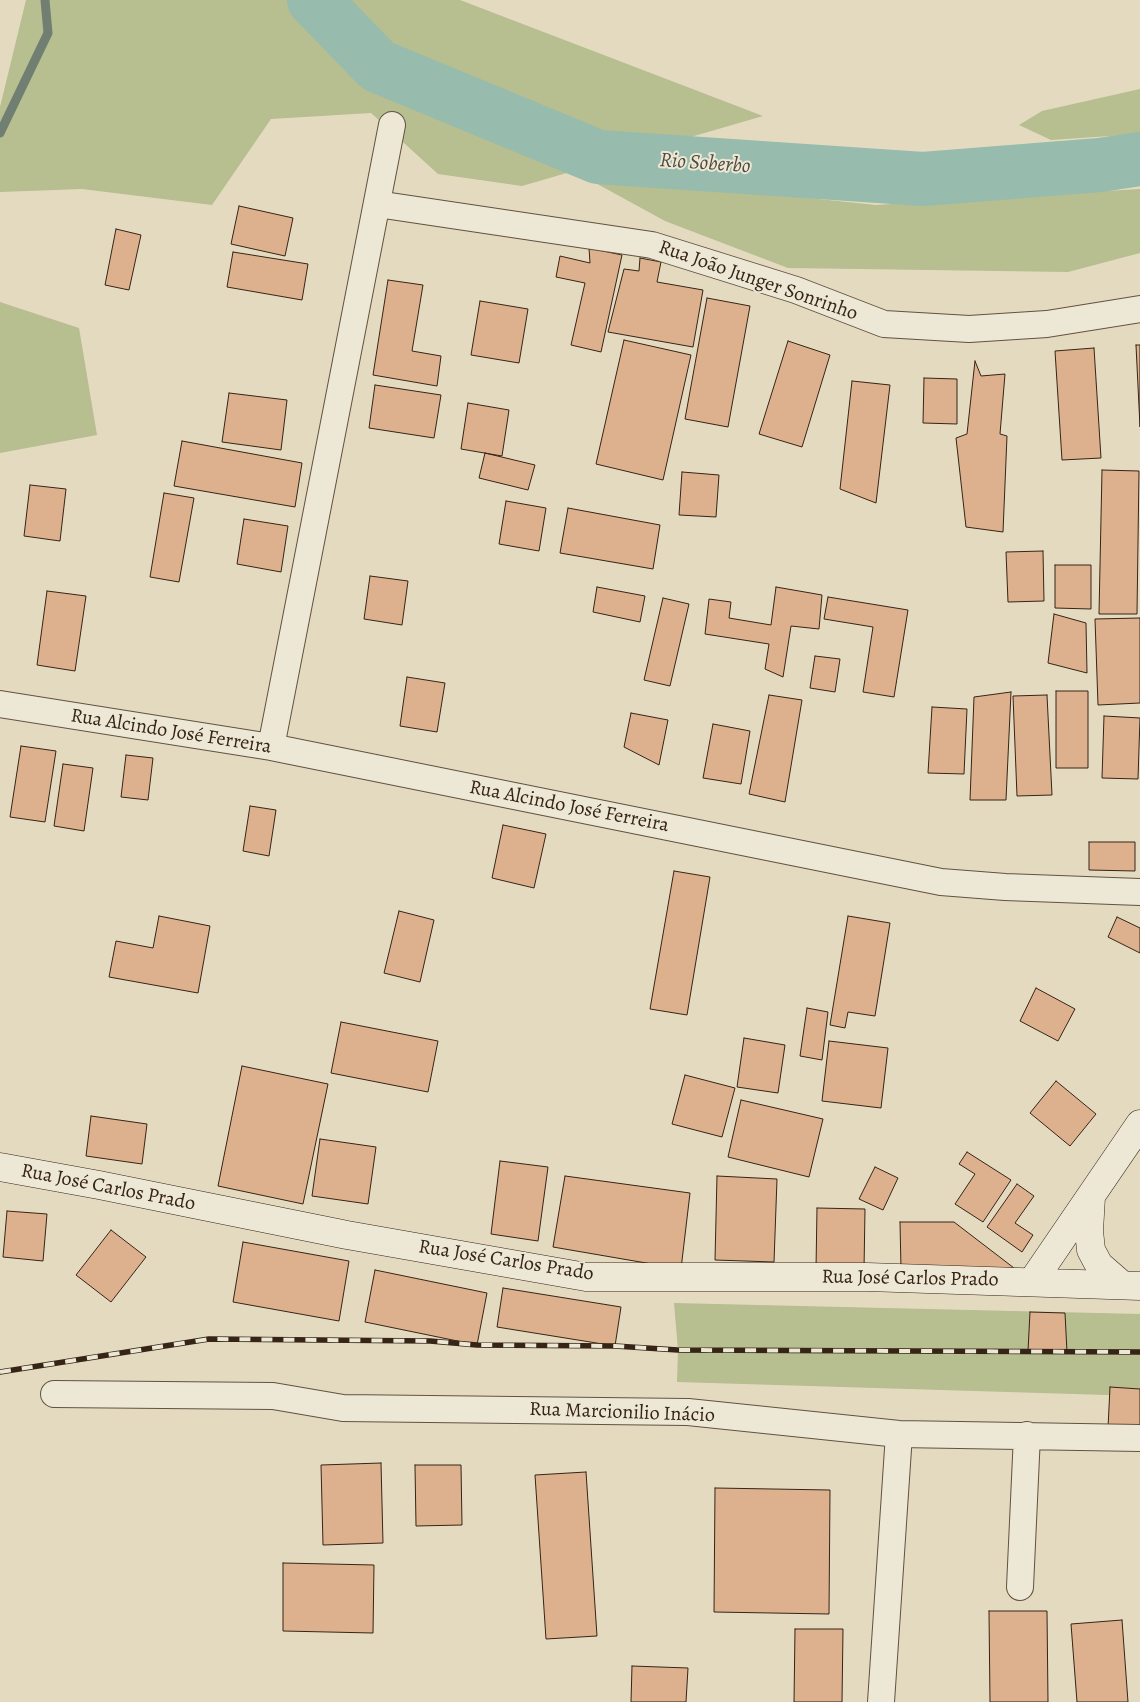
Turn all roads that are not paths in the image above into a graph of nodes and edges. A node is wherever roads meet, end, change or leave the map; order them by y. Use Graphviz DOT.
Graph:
graph roads {
  1 [pos="392,125"];
  2 [pos="377,204"];
  3 [pos="1140,309"];
  4 [pos="0,704"];
  5 [pos="271,747"];
  6 [pos="1140,892"];
  7 [pos="1140,1124"];
  8 [pos="0,1167"];
  9 [pos="1091,1197"];
  10 [pos="1032,1282"];
  11 [pos="1131,1286"];
  12 [pos="54,1394"];
  13 [pos="899,1434"];
  14 [pos="1028,1435"];
  15 [pos="1140,1438"];
  16 [pos="1020,1587"];
  17 [pos="881,1702"];
  1 -- 2 [label="street"];
  2 -- 3 [label="street, Rua João Junger Sonrinho"];
  2 -- 5 [label="street"];
  4 -- 5 [label="street, Rua Alcindo José Ferreira"];
  5 -- 6 [label="street, Rua Alcindo José Ferreira"];
  7 -- 9 [label="main road"];
  8 -- 10 [label="main road, Rua José Carlos Prado"];
  9 -- 10 [label="main road"];
  9 -- 11 [label="main road"];
  10 -- 11 [label="main road, Rua José Carlos Prado"];
  12 -- 13 [label="street, Rua Marcionilio Inácio"];
  13 -- 14 [label="street, Rua Marcionilio Inácio"];
  13 -- 17 [label="street"];
  14 -- 15 [label="street, Rua Marcionilio Inácio"];
  14 -- 16 [label="street"];
}
